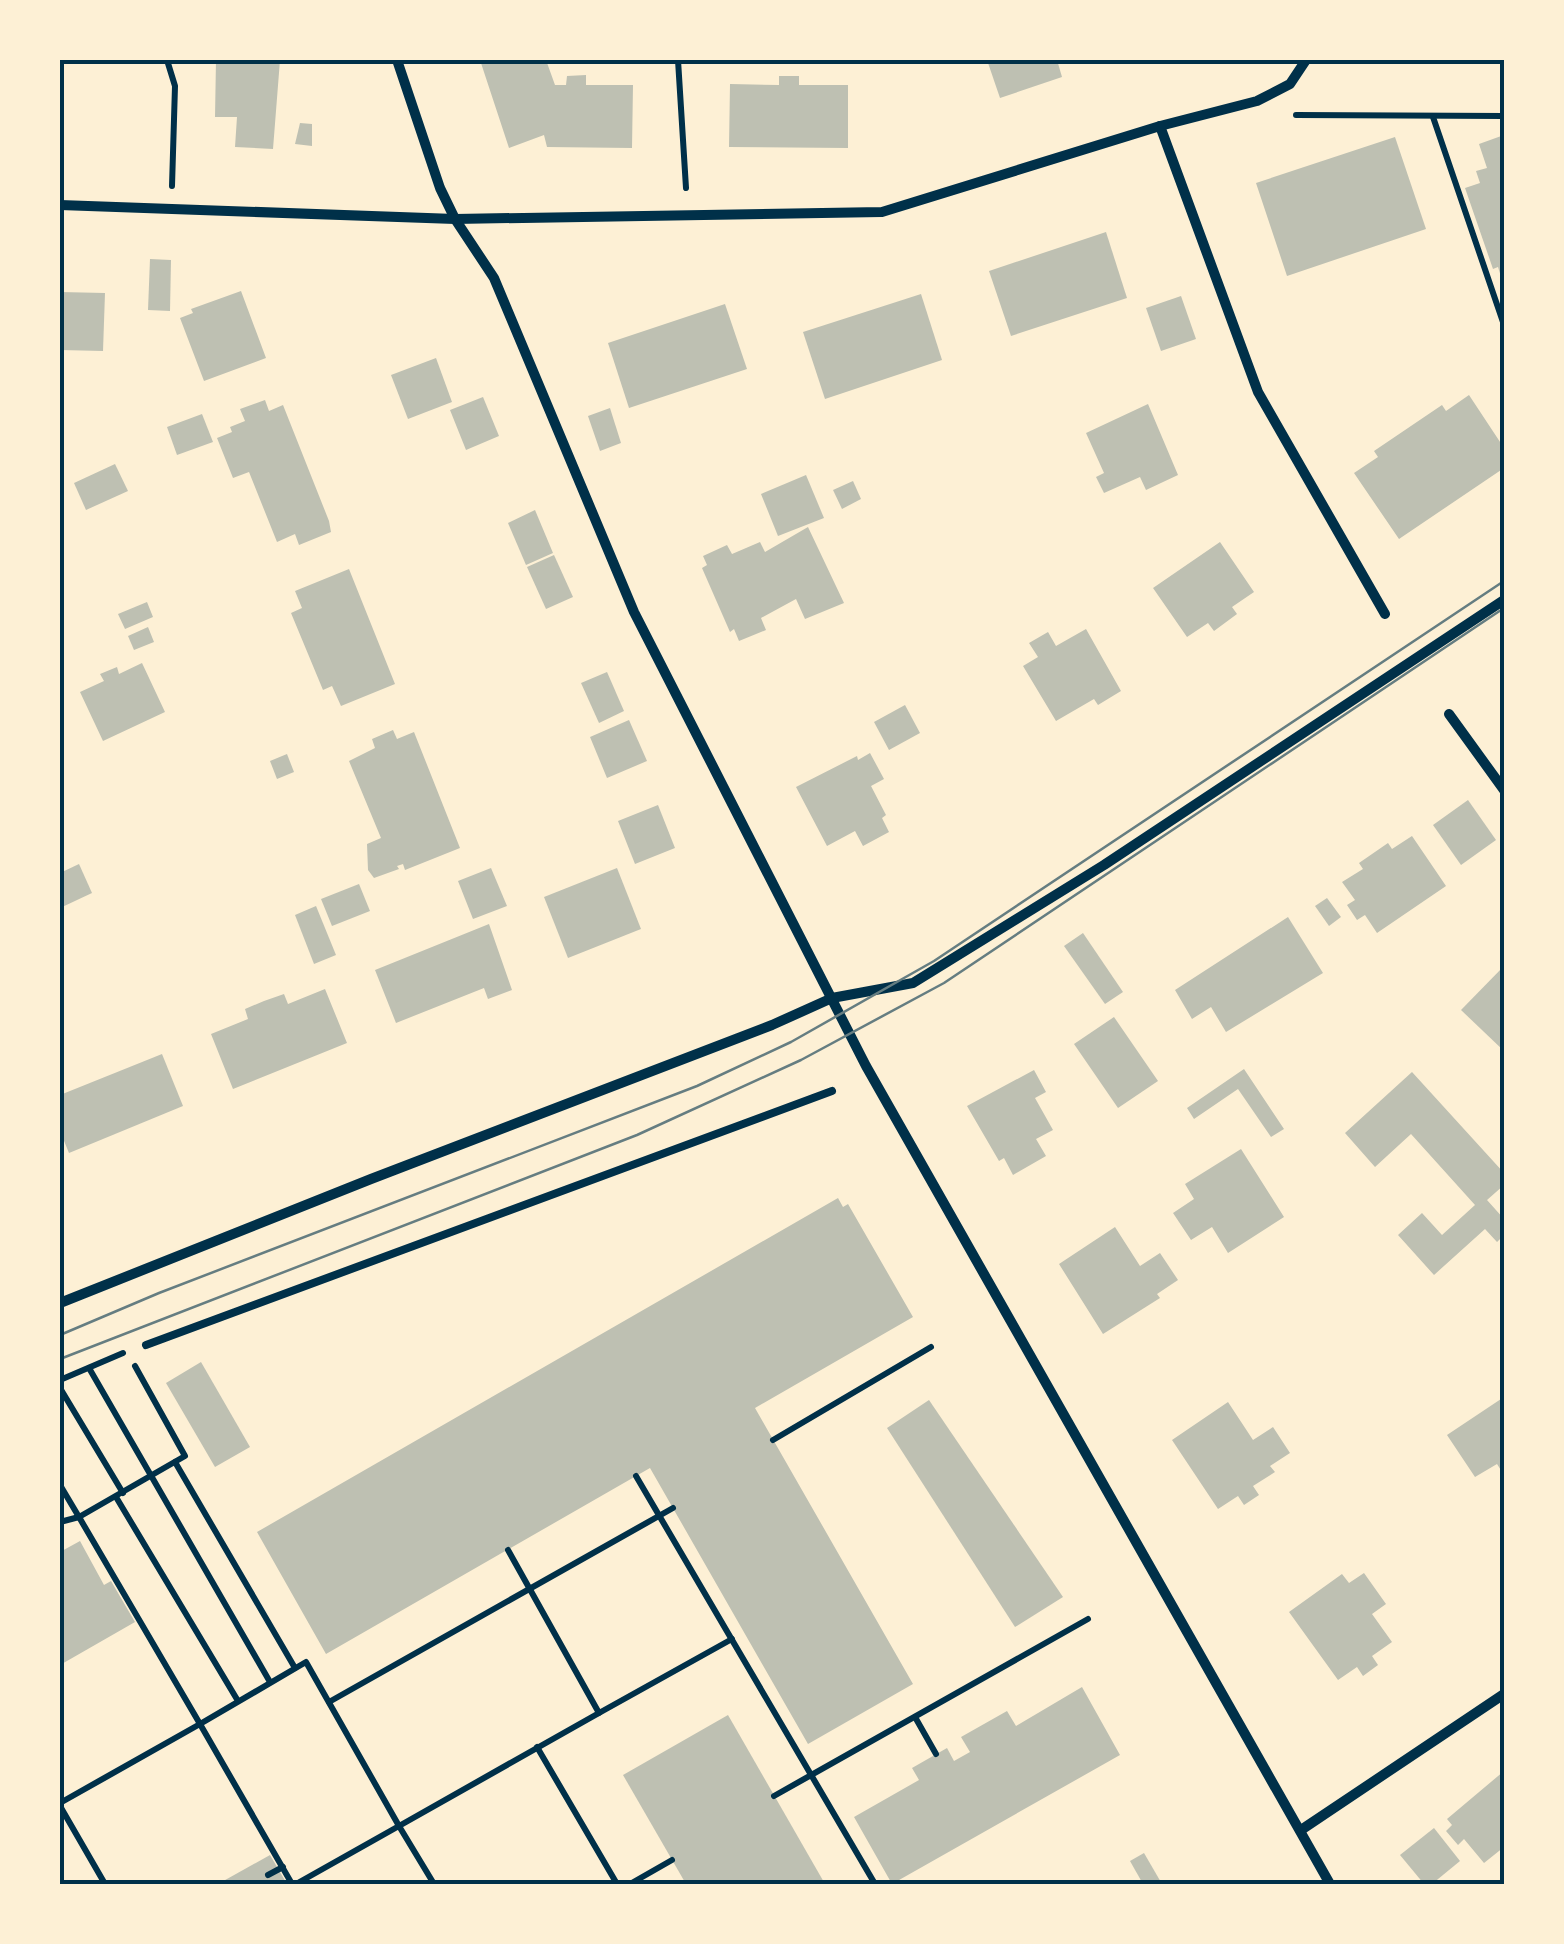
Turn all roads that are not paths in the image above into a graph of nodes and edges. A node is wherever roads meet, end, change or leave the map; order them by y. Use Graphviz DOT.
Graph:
graph roads {
  1 [pos="397,60"];
  2 [pos="1306,60"];
  3 [pos="1160,126"];
  4 [pos="60,205"];
  5 [pos="455,218"];
  6 [pos="1504,600"];
  7 [pos="1385,614"];
  8 [pos="1449,714"];
  9 [pos="1504,790"];
  10 [pos="832,998"];
  11 [pos="832,1091"];
  12 [pos="60,1304"];
  13 [pos="146,1345"];
  14 [pos="1504,1694"];
  15 [pos="1301,1830"];
  16 [pos="1330,1884"];
  1 -- 5 [label="street"];
  2 -- 3 [label="street"];
  3 -- 5 [label="street"];
  3 -- 7 [label="street"];
  4 -- 5 [label="street"];
  5 -- 10 [label="street"];
  6 -- 10 [label="street"];
  8 -- 9 [label="street"];
  10 -- 12 [label="street"];
  10 -- 15 [label="street"];
  11 -- 13 [label="lane"];
  14 -- 15 [label="street"];
  15 -- 16 [label="street"];
}
